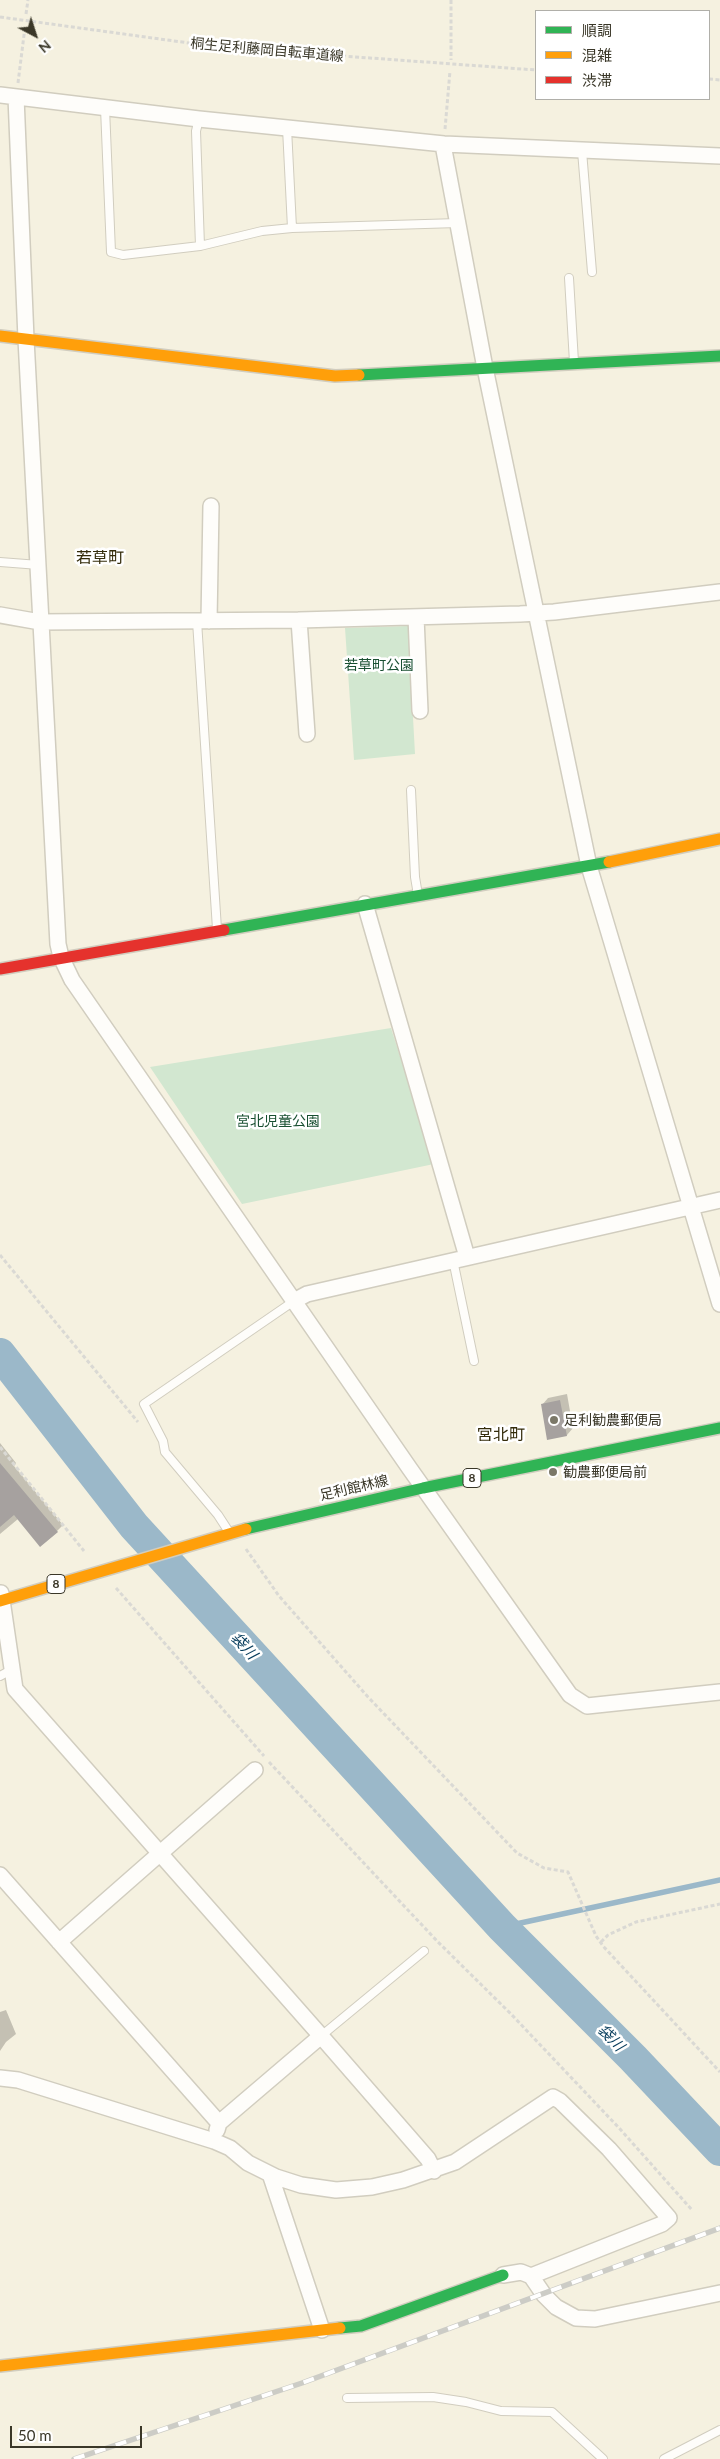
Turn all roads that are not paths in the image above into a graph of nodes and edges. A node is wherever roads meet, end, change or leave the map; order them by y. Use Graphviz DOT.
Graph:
graph roads {
  1 [pos="0,95"];
  2 [pos="16,97"];
  3 [pos="105,108"];
  4 [pos="198,119"];
  5 [pos="287,128"];
  6 [pos="444,144"];
  7 [pos="582,151"];
  8 [pos="720,156"];
  9 [pos="458,223"];
  10 [pos="292,228"];
  11 [pos="200,246"];
  12 [pos="592,272"];
  13 [pos="569,278"];
  14 [pos="0,336"];
  15 [pos="26,339"];
  16 [pos="720,356"];
  17 [pos="574,364"];
  18 [pos="486,368"];
  19 [pos="211,506"];
  20 [pos="0,562"];
  21 [pos="39,565"];
  22 [pos="720,592"];
  23 [pos="537,613"];
  24 [pos="0,615"];
  25 [pos="416,617"];
  26 [pos="299,620"];
  27 [pos="203,621"];
  28 [pos="40,622"];
  29 [pos="420,711"];
  30 [pos="307,734"];
  31 [pos="411,790"];
  32 [pos="720,838"];
  33 [pos="589,866"];
  34 [pos="418,895"];
  35 [pos="365,904"];
  36 [pos="217,930"];
  37 [pos="60,957"];
  38 [pos="0,969"];
  39 [pos="720,1200"];
  40 [pos="691,1206"];
  41 [pos="460,1259"];
  42 [pos="294,1301"];
  43 [pos="720,1304"];
  44 [pos="474,1361"];
  45 [pos="720,1428"];
  46 [pos="423,1488"];
  47 [pos="232,1533"];
  48 [pos="1,1597"];
  49 [pos="6,1673"];
  50 [pos="720,1692"];
  51 [pos="255,1770"];
  52 [pos="161,1853"];
  53 [pos="0,1875"];
  54 [pos="60,1942"];
  55 [pos="424,1951"];
  56 [pos="321,2036"];
  57 [pos="0,2078"];
  58 [pos="219,2123"];
  59 [pos="214,2142"];
  60 [pos="434,2171"];
  61 [pos="270,2174"];
  62 [pos="503,2274"];
  63 [pos="531,2276"];
  64 [pos="720,2293"];
  65 [pos="322,2330"];
  66 [pos="0,2366"];
  67 [pos="348,2398"];
  68 [pos="720,2430"];
  69 [pos="604,2459"];
  70 [pos="664,2459"];
  1 -- 2 [label="street"];
  2 -- 3 [label="street"];
  2 -- 15 [label="street"];
  3 -- 4 [label="street"];
  3 -- 11 [label="lane"];
  4 -- 5 [label="street"];
  4 -- 11 [label="lane"];
  5 -- 6 [label="street"];
  5 -- 10 [label="lane"];
  6 -- 7 [label="street"];
  6 -- 9 [label="street"];
  7 -- 8 [label="street"];
  7 -- 12 [label="lane"];
  9 -- 10 [label="lane"];
  9 -- 18 [label="street"];
  10 -- 11 [label="lane"];
  13 -- 17 [label="lane"];
  14 -- 15 [label="street"];
  15 -- 18 [label="street"];
  15 -- 21 [label="street"];
  16 -- 17 [label="street"];
  17 -- 18 [label="street"];
  18 -- 23 [label="street"];
  19 -- 27 [label="street"];
  20 -- 21 [label="lane"];
  21 -- 28 [label="street"];
  22 -- 23 [label="street"];
  23 -- 25 [label="street"];
  23 -- 33 [label="street"];
  24 -- 28 [label="street"];
  25 -- 26 [label="street"];
  25 -- 29 [label="street"];
  26 -- 27 [label="street"];
  26 -- 30 [label="street"];
  27 -- 28 [label="street"];
  27 -- 36 [label="lane"];
  28 -- 37 [label="street"];
  31 -- 34 [label="lane"];
  32 -- 33 [label="street"];
  33 -- 34 [label="street"];
  33 -- 40 [label="street"];
  34 -- 35 [label="street"];
  35 -- 36 [label="street"];
  35 -- 41 [label="street"];
  36 -- 37 [label="street"];
  37 -- 38 [label="street"];
  37 -- 42 [label="street"];
  39 -- 40 [label="street"];
  40 -- 41 [label="street"];
  40 -- 43 [label="street"];
  41 -- 42 [label="street"];
  41 -- 44 [label="lane"];
  42 -- 46 [label="street"];
  42 -- 47 [label="lane"];
  45 -- 46 [label="street, 足利館林線 / 8"];
  46 -- 47 [label="street, 足利館林線 / 8"];
  46 -- 50 [label="street"];
  47 -- 48 [label="street, 足利館林線 / 8"];
  48 -- 49 [label="street"];
  49 -- 52 [label="street"];
  51 -- 52 [label="street"];
  52 -- 54 [label="street"];
  52 -- 56 [label="street"];
  53 -- 54 [label="street"];
  54 -- 58 [label="street"];
  55 -- 56 [label="lane"];
  56 -- 58 [label="street"];
  56 -- 60 [label="street"];
  57 -- 59 [label="street"];
  58 -- 59 [label="street"];
  59 -- 61 [label="street"];
  60 -- 61 [label="street"];
  60 -- 63 [label="street"];
  61 -- 65 [label="street"];
  62 -- 63 [label="street"];
  62 -- 65 [label="street"];
  63 -- 64 [label="street"];
  65 -- 66 [label="street"];
  67 -- 69 [label="lane"];
  68 -- 70 [label="lane"];
}
